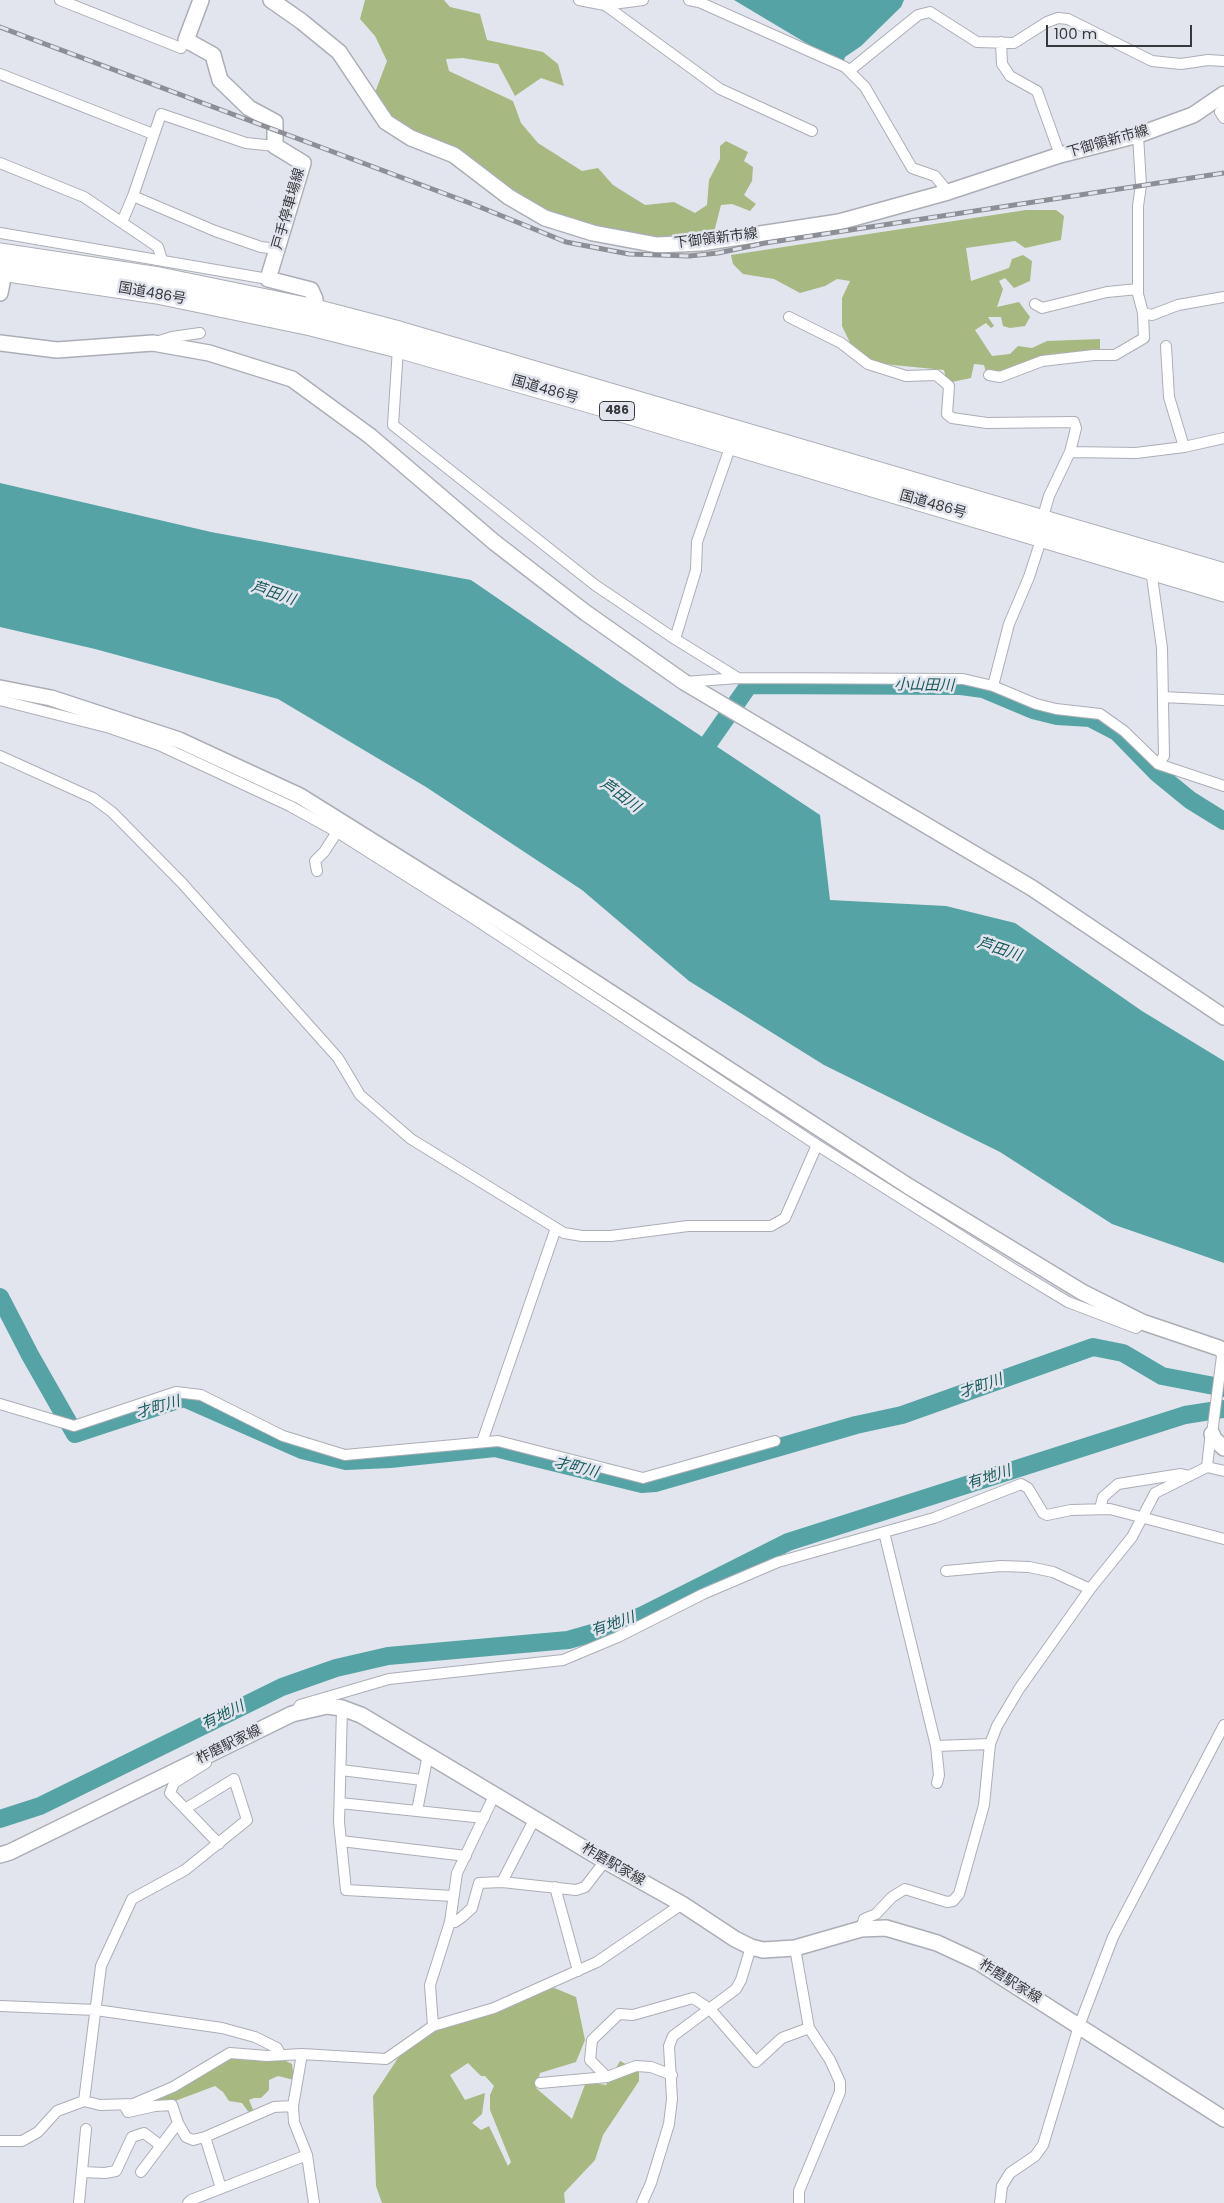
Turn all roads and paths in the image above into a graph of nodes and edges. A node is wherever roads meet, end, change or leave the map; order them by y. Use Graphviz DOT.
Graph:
graph roads {
  1 [pos="60,0"];
  2 [pos="201,0"];
  3 [pos="271,0"];
  4 [pos="579,0"];
  5 [pos="643,0"];
  6 [pos="690,0"];
  7 [pos="606,5"];
  8 [pos="186,40"];
  9 [pos="1001,42"];
  10 [pos="1224,61"];
  11 [pos="849,71"];
  12 [pos="0,74"];
  13 [pos="1224,94"];
  14 [pos="1224,108"];
  15 [pos="1224,118"];
  16 [pos="812,131"];
  17 [pos="153,134"];
  18 [pos="1138,135"];
  19 [pos="274,146"];
  20 [pos="1060,156"];
  21 [pos="0,163"];
  22 [pos="948,192"];
  23 [pos="133,196"];
  24 [pos="122,222"];
  25 [pos="0,233"];
  26 [pos="277,249"];
  27 [pos="162,260"];
  28 [pos="3,262"];
  29 [pos="268,279"];
  30 [pos="1138,289"];
  31 [pos="0,293"];
  32 [pos="1224,297"];
  33 [pos="1035,304"];
  34 [pos="1143,313"];
  35 [pos="313,317"];
  36 [pos="789,318"];
  37 [pos="200,333"];
  38 [pos="0,343"];
  39 [pos="153,343"];
  40 [pos="1166,346"];
  41 [pos="398,348"];
  42 [pos="989,375"];
  43 [pos="1224,438"];
  44 [pos="731,445"];
  45 [pos="1184,447"];
  46 [pos="1070,452"];
  47 [pos="1041,529"];
  48 [pos="1151,570"];
  49 [pos="1224,572"];
  50 [pos="1224,592"];
  51 [pos="674,639"];
  52 [pos="738,678"];
  53 [pos="684,682"];
  54 [pos="992,686"];
  55 [pos="0,688"];
  56 [pos="1163,697"];
  57 [pos="0,700"];
  58 [pos="1224,700"];
  59 [pos="0,756"];
  60 [pos="1158,764"];
  61 [pos="275,784"];
  62 [pos="1224,786"];
  63 [pos="290,806"];
  64 [pos="337,832"];
  65 [pos="317,871"];
  66 [pos="1224,1017"];
  67 [pos="817,1145"];
  68 [pos="556,1228"];
  69 [pos="1142,1322"];
  70 [pos="1222,1352"];
  71 [pos="0,1404"];
  72 [pos="1213,1436"];
  73 [pos="775,1441"];
  74 [pos="482,1442"];
  75 [pos="1224,1448"];
  76 [pos="1207,1467"];
  77 [pos="1224,1471"];
  78 [pos="1189,1476"];
  79 [pos="1100,1509"];
  80 [pos="1142,1518"];
  81 [pos="884,1532"];
  82 [pos="1224,1539"];
  83 [pos="946,1571"];
  84 [pos="1090,1590"];
  85 [pos="342,1708"];
  86 [pos="292,1714"];
  87 [pos="1224,1725"];
  88 [pos="990,1744"];
  89 [pos="936,1746"];
  90 [pos="225,1747"];
  91 [pos="428,1754"];
  92 [pos="340,1770"];
  93 [pos="422,1780"];
  94 [pos="937,1783"];
  95 [pos="495,1794"];
  96 [pos="340,1803"];
  97 [pos="185,1809"];
  98 [pos="417,1811"];
  99 [pos="484,1818"];
  100 [pos="535,1818"];
  101 [pos="341,1841"];
  102 [pos="219,1844"];
  103 [pos="0,1855"];
  104 [pos="466,1856"];
  105 [pos="605,1861"];
  106 [pos="502,1882"];
  107 [pos="555,1887"];
  108 [pos="453,1896"];
  109 [pos="682,1904"];
  110 [pos="450,1922"];
  111 [pos="860,1929"];
  112 [pos="751,1947"];
  113 [pos="795,1948"];
  114 [pos="578,1971"];
  115 [pos="0,2006"];
  116 [pos="710,2009"];
  117 [pos="96,2010"];
  118 [pos="433,2026"];
  119 [pos="1079,2026"];
  120 [pos="809,2028"];
  121 [pos="280,2054"];
  122 [pos="302,2054"];
  123 [pos="672,2075"];
  124 [pos="607,2077"];
  125 [pos="540,2083"];
  126 [pos="84,2102"];
  127 [pos="124,2105"];
  128 [pos="293,2106"];
  129 [pos="1224,2119"];
  130 [pos="178,2123"];
  131 [pos="86,2129"];
  132 [pos="205,2137"];
  133 [pos="0,2141"];
  134 [pos="160,2145"];
  135 [pos="307,2155"];
  136 [pos="82,2172"];
  137 [pos="140,2172"];
  138 [pos="221,2188"];
  139 [pos="78,2203"];
  140 [pos="188,2203"];
  141 [pos="314,2203"];
  142 [pos="642,2203"];
  143 [pos="799,2203"];
  144 [pos="1000,2203"];
  1 -- 8 [label="street"];
  2 -- 8 [label="main road"];
  3 -- 22 [label="main road, 下御領新市線"];
  4 -- 7 [label="street"];
  5 -- 7 [label="street"];
  6 -- 11 [label="street"];
  7 -- 16 [label="street"];
  8 -- 19 [label="main road"];
  9 -- 10 [label="street"];
  9 -- 11 [label="street"];
  9 -- 20 [label="street"];
  11 -- 22 [label="street"];
  12 -- 17 [label="street"];
  13 -- 18 [label="main road, 下御領新市線"];
  14 -- 15 [label="street"];
  17 -- 19 [label="street"];
  17 -- 23 [label="street"];
  18 -- 20 [label="main road, 下御領新市線"];
  18 -- 30 [label="street"];
  19 -- 26 [label="main road, 戸手停車場線"];
  20 -- 22 [label="main road, 下御領新市線"];
  21 -- 24 [label="street"];
  23 -- 24 [label="street"];
  23 -- 26 [label="street"];
  24 -- 27 [label="street"];
  25 -- 27 [label="street"];
  26 -- 29 [label="main road, 戸手停車場線"];
  27 -- 29 [label="street"];
  28 -- 31 [label="main road"];
  28 -- 35 [label="highway, 国道486号 / 486"];
  29 -- 35 [label="main road"];
  30 -- 33 [label="street"];
  30 -- 34 [label="street"];
  32 -- 34 [label="street"];
  34 -- 42 [label="street"];
  35 -- 41 [label="highway, 国道486号 / 486"];
  35 -- 47 [label="highway, 国道486号 / 486"];
  36 -- 46 [label="street"];
  37 -- 39 [label="street"];
  38 -- 39 [label="main road"];
  39 -- 53 [label="main road"];
  40 -- 45 [label="street"];
  41 -- 44 [label="highway, 国道486号 / 486"];
  41 -- 51 [label="street"];
  43 -- 45 [label="street"];
  44 -- 47 [label="highway, 国道486号 / 486"];
  44 -- 51 [label="street"];
  45 -- 46 [label="street"];
  46 -- 47 [label="street"];
  47 -- 48 [label="highway, 国道486号 / 486"];
  47 -- 49 [label="highway, 国道486号 / 486"];
  47 -- 54 [label="street"];
  48 -- 50 [label="highway, 国道486号 / 486"];
  48 -- 56 [label="street"];
  51 -- 52 [label="street"];
  52 -- 53 [label="street"];
  52 -- 54 [label="street"];
  53 -- 66 [label="main road"];
  54 -- 60 [label="street"];
  55 -- 61 [label="main road"];
  56 -- 58 [label="street"];
  56 -- 60 [label="street"];
  57 -- 63 [label="street"];
  59 -- 68 [label="street"];
  60 -- 62 [label="street"];
  61 -- 63 [label="street"];
  61 -- 69 [label="main road"];
  63 -- 64 [label="street"];
  64 -- 65 [label="street"];
  64 -- 67 [label="street"];
  67 -- 68 [label="street"];
  67 -- 69 [label="street"];
  68 -- 74 [label="street"];
  69 -- 70 [label="main road"];
  70 -- 72 [label="street"];
  71 -- 74 [label="street"];
  72 -- 75 [label="main road"];
  72 -- 76 [label="street"];
  73 -- 74 [label="street"];
  76 -- 77 [label="street"];
  76 -- 78 [label="street"];
  78 -- 79 [label="street"];
  78 -- 80 [label="street"];
  79 -- 80 [label="street"];
  79 -- 81 [label="street"];
  80 -- 82 [label="street"];
  80 -- 84 [label="street"];
  81 -- 86 [label="street"];
  81 -- 89 [label="street"];
  83 -- 84 [label="street"];
  84 -- 88 [label="street"];
  85 -- 86 [label="main road, 柞磨駅家線"];
  85 -- 91 [label="main road, 柞磨駅家線"];
  85 -- 92 [label="street"];
  86 -- 90 [label="main road, 柞磨駅家線"];
  87 -- 119 [label="street"];
  88 -- 89 [label="street"];
  88 -- 111 [label="street"];
  89 -- 94 [label="street"];
  90 -- 97 [label="street"];
  90 -- 103 [label="main road, 柞磨駅家線"];
  91 -- 93 [label="street"];
  91 -- 95 [label="main road, 柞磨駅家線"];
  92 -- 93 [label="street"];
  92 -- 96 [label="street"];
  93 -- 98 [label="street"];
  95 -- 99 [label="street"];
  95 -- 100 [label="main road, 柞磨駅家線"];
  96 -- 98 [label="street"];
  96 -- 101 [label="street"];
  97 -- 102 [label="street"];
  97 -- 102 [label="street"];
  98 -- 99 [label="street"];
  99 -- 104 [label="street"];
  100 -- 105 [label="main road, 柞磨駅家線"];
  100 -- 106 [label="street"];
  101 -- 104 [label="street"];
  101 -- 108 [label="street"];
  102 -- 117 [label="street"];
  104 -- 108 [label="street"];
  105 -- 107 [label="street"];
  105 -- 109 [label="main road, 柞磨駅家線"];
  106 -- 107 [label="street"];
  106 -- 110 [label="street"];
  107 -- 114 [label="street"];
  108 -- 110 [label="street"];
  109 -- 112 [label="main road, 柞磨駅家線"];
  109 -- 114 [label="street"];
  110 -- 118 [label="street"];
  111 -- 113 [label="main road, 柞磨駅家線"];
  111 -- 119 [label="main road, 柞磨駅家線"];
  112 -- 113 [label="main road, 柞磨駅家線"];
  112 -- 116 [label="street"];
  113 -- 120 [label="street"];
  114 -- 118 [label="street"];
  115 -- 117 [label="street"];
  116 -- 120 [label="street"];
  116 -- 123 [label="street"];
  116 -- 124 [label="street"];
  117 -- 121 [label="street"];
  117 -- 126 [label="street"];
  118 -- 122 [label="street"];
  119 -- 129 [label="main road, 柞磨駅家線"];
  119 -- 144 [label="street"];
  120 -- 143 [label="street"];
  121 -- 122 [label="street"];
  121 -- 127 [label="street"];
  122 -- 128 [label="street"];
  123 -- 124 [label="street"];
  123 -- 142 [label="street"];
  124 -- 125 [label="street"];
  126 -- 127 [label="street"];
  126 -- 133 [label="street"];
  127 -- 130 [label="street"];
  128 -- 132 [label="street"];
  128 -- 135 [label="street"];
  130 -- 132 [label="street"];
  130 -- 134 [label="street"];
  131 -- 136 [label="street"];
  132 -- 138 [label="street"];
  134 -- 136 [label="street"];
  134 -- 137 [label="street"];
  135 -- 138 [label="street"];
  135 -- 141 [label="street"];
  136 -- 139 [label="street"];
  138 -- 140 [label="street"];
}
